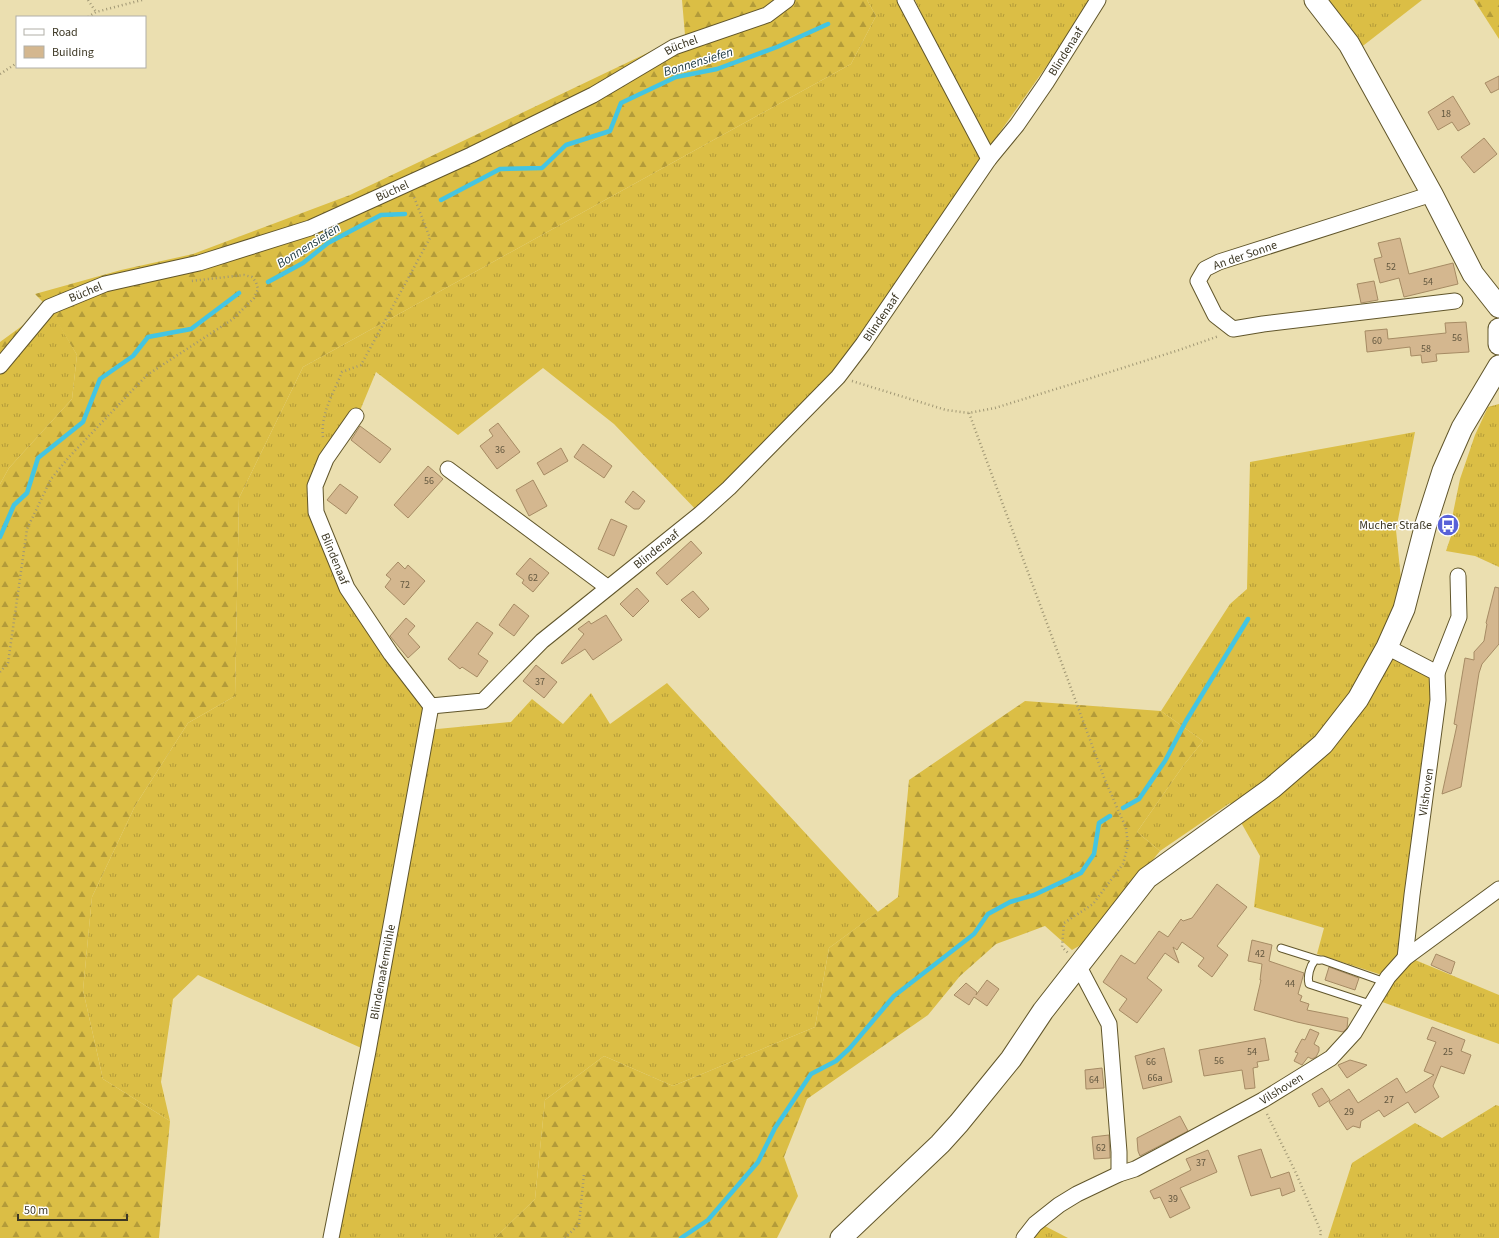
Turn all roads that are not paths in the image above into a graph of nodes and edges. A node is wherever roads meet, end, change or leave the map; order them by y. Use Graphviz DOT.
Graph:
graph roads {
  1 [pos="787,0"];
  2 [pos="905,0"];
  3 [pos="1098,0"];
  4 [pos="1315,0"];
  5 [pos="989,159"];
  6 [pos="1432,194"];
  7 [pos="1455,301"];
  8 [pos="1499,307"];
  9 [pos="1499,329"];
  10 [pos="1499,344"];
  11 [pos="0,366"];
  12 [pos="1499,366"];
  13 [pos="356,416"];
  14 [pos="448,469"];
  15 [pos="1458,576"];
  16 [pos="607,587"];
  17 [pos="1387,647"];
  18 [pos="1437,673"];
  19 [pos="431,706"];
  20 [pos="1499,889"];
  21 [pos="1280,948"];
  22 [pos="1405,958"];
  23 [pos="1320,960"];
  24 [pos="1078,964"];
  25 [pos="1385,982"];
  26 [pos="1370,1004"];
  27 [pos="1120,1174"];
  28 [pos="331,1238"];
  29 [pos="842,1238"];
  30 [pos="1024,1238"];
  1 -- 11 [label="street, Büchel"];
  2 -- 5 [label="street"];
  3 -- 5 [label="street, Blindenaaf"];
  4 -- 6 [label="main road"];
  5 -- 16 [label="street, Blindenaaf"];
  6 -- 7 [label="street, An der Sonne"];
  6 -- 8 [label="main road"];
  9 -- 10 [label="main road"];
  12 -- 17 [label="main road"];
  13 -- 19 [label="street, Blindenaaf"];
  14 -- 16 [label="street"];
  15 -- 18 [label="street, Vilshoven"];
  16 -- 19 [label="street, Blindenaaf"];
  17 -- 18 [label="street"];
  17 -- 24 [label="main road"];
  18 -- 22 [label="street, Vilshoven"];
  19 -- 28 [label="street, Blindenaafermühle"];
  20 -- 22 [label="street, Vilshoven"];
  21 -- 23 [label="lane"];
  22 -- 25 [label="street, Vilshoven"];
  23 -- 25 [label="lane"];
  23 -- 26 [label="lane"];
  24 -- 27 [label="street"];
  24 -- 29 [label="main road"];
  25 -- 26 [label="street, Vilshoven"];
  26 -- 27 [label="street, Vilshoven"];
  27 -- 30 [label="street, Vilshoven"];
}
